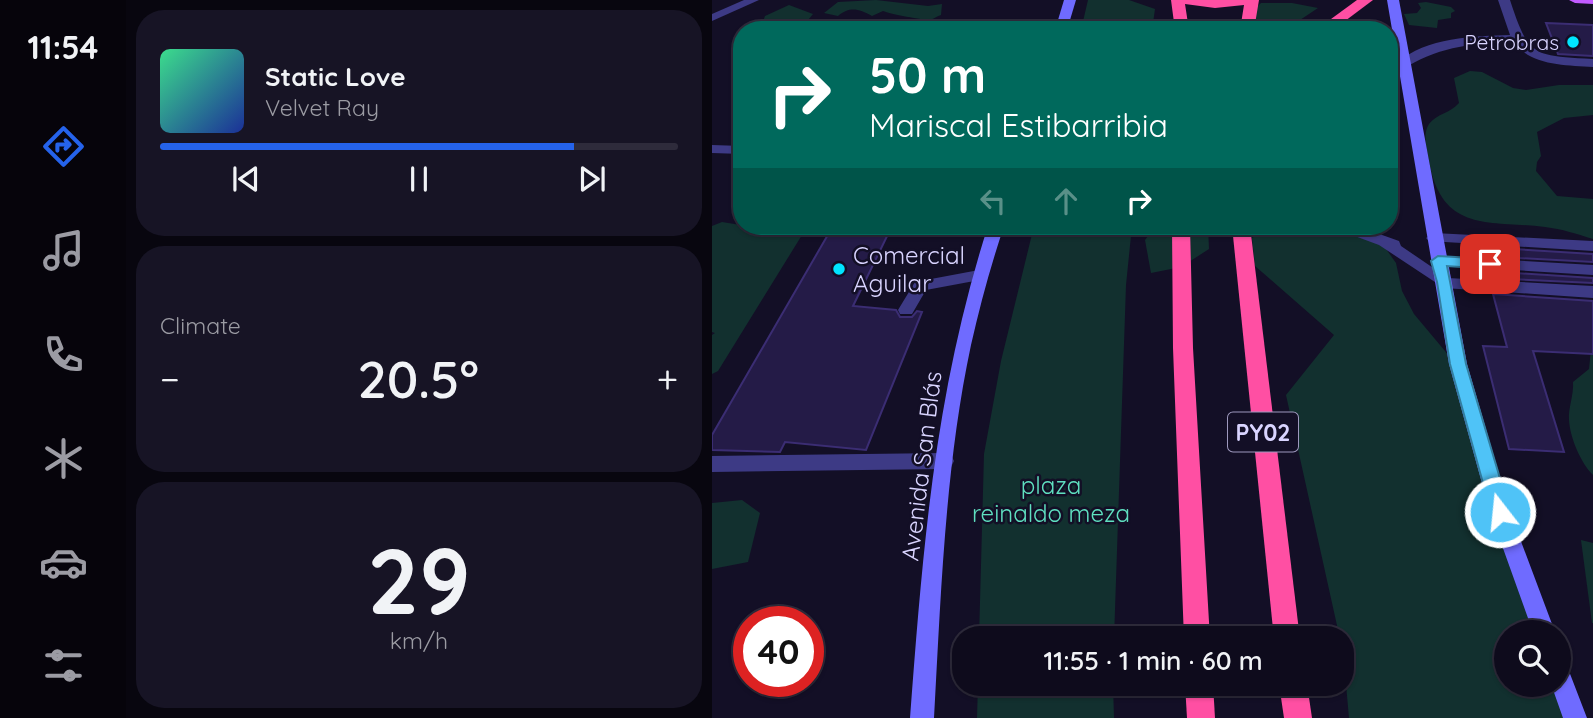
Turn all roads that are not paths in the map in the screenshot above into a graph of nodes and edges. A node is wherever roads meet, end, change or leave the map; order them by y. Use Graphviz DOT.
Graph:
graph roads {
  1 [pos="753,0"];
  2 [pos="1070,0"];
  3 [pos="1178,0"];
  4 [pos="1186,0"];
  5 [pos="1252,0"];
  6 [pos="1366,0"];
  7 [pos="1393,0"];
  8 [pos="1504,0"];
  9 [pos="1575,0"];
  10 [pos="1593,1"];
  11 [pos="712,18"];
  12 [pos="1064,21"];
  13 [pos="1181,21"];
  14 [pos="1248,21"];
  15 [pos="1336,21"];
  16 [pos="1397,21"];
  17 [pos="1398,29"];
  18 [pos="1518,38"];
  19 [pos="1404,63"];
  20 [pos="1593,63"];
  21 [pos="712,149"];
  22 [pos="733,150"];
  23 [pos="993,235"];
  24 [pos="1181,235"];
  25 [pos="1242,235"];
  26 [pos="1368,235"];
  27 [pos="1434,238"];
  28 [pos="1384,241"];
  29 [pos="1593,246"];
  30 [pos="1438,261"];
  31 [pos="1593,270"];
  32 [pos="979,275"];
  33 [pos="1445,282"];
  34 [pos="1593,292"];
  35 [pos="906,310"];
  36 [pos="944,461"];
  37 [pos="712,464"];
  38 [pos="1540,620"];
  39 [pos="1196,626"];
  40 [pos="1286,626"];
  41 [pos="1200,696"];
  42 [pos="1295,696"];
  43 [pos="1567,697"];
  44 [pos="922,718"];
  45 [pos="1201,718"];
  46 [pos="1298,718"];
  47 [pos="1575,718"];
  1 -- 11 [label="street"];
  2 -- 12 [label="street"];
  3 -- 13 [label="highway"];
  4 -- 5 [label="highway"];
  5 -- 14 [label="highway"];
  6 -- 15 [label="highway"];
  7 -- 16 [label="street"];
  8 -- 18 [label="street"];
  9 -- 10 [label="main road"];
  17 -- 19 [label="street"];
  18 -- 19 [label="street"];
  18 -- 20 [label="street"];
  19 -- 27 [label="street"];
  21 -- 22 [label="street"];
  23 -- 32 [label="street, Avenida San Blás"];
  24 -- 39 [label="highway"];
  25 -- 40 [label="highway, PY02"];
  26 -- 28 [label="street"];
  27 -- 29 [label="street"];
  27 -- 30 [label="street"];
  28 -- 30 [label="street"];
  28 -- 33 [label="street"];
  30 -- 31 [label="street"];
  30 -- 33 [label="street"];
  32 -- 35 [label="street"];
  32 -- 36 [label="street, Avenida San Blás"];
  33 -- 34 [label="street"];
  33 -- 38 [label="street"];
  36 -- 37 [label="street"];
  36 -- 44 [label="street, Avenida San Blás"];
  41 -- 45 [label="highway"];
  42 -- 46 [label="highway"];
  43 -- 47 [label="street"];
}
